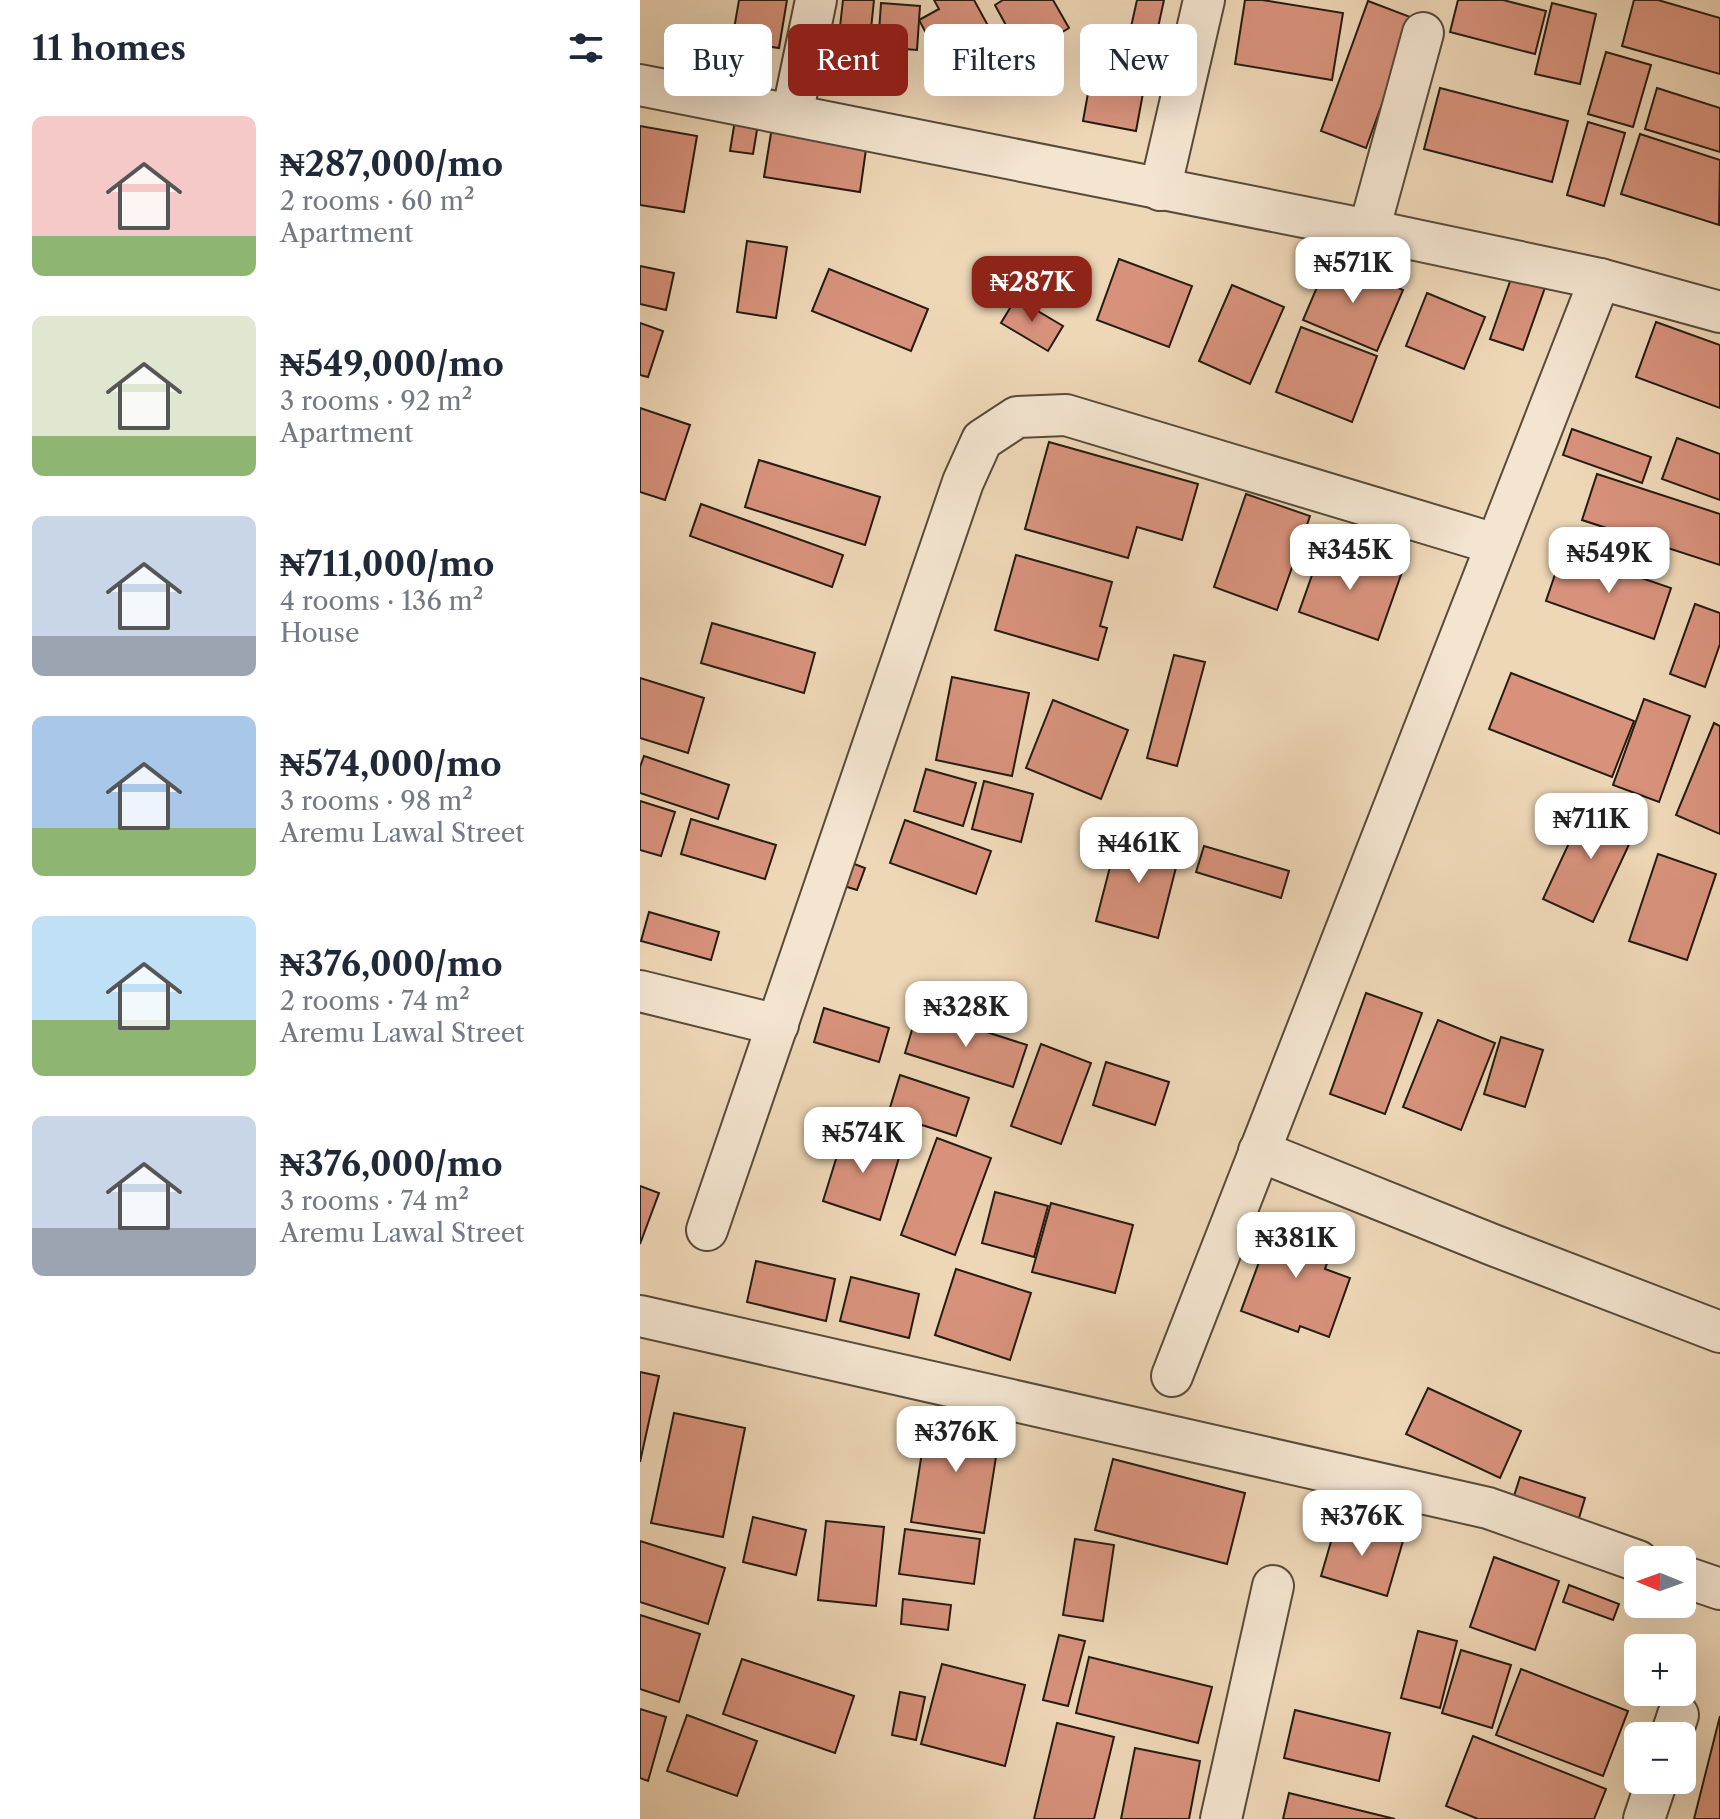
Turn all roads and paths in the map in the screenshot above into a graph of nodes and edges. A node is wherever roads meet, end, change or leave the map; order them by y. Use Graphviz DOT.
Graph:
graph roads {
  1 [pos="816,0"];
  2 [pos="1204,0"];
  3 [pos="1423,33"];
  4 [pos="640,85"];
  5 [pos="792,115"];
  6 [pos="1160,190"];
  7 [pos="1369,230"];
  8 [pos="1600,279"];
  9 [pos="1720,312"];
  10 [pos="1495,544"];
  11 [pos="640,991"];
  12 [pos="778,1025"];
  13 [pos="1259,1151"];
  14 [pos="707,1230"];
  15 [pos="640,1316"];
  16 [pos="1720,1332"];
  17 [pos="1172,1376"];
  18 [pos="1624,1556"];
  19 [pos="1696,1581"];
  20 [pos="1273,1586"];
  21 [pos="1720,1589"];
  22 [pos="1652,1794"];
  23 [pos="1221,1819"];
  24 [pos="1644,1819"];
  1 -- 5 [label="street"];
  2 -- 6 [label="street"];
  3 -- 7 [label="street"];
  4 -- 5 [label="street"];
  5 -- 6 [label="street"];
  6 -- 7 [label="street"];
  7 -- 8 [label="street"];
  8 -- 9 [label="street"];
  8 -- 10 [label="street"];
  10 -- 12 [label="street"];
  10 -- 13 [label="street"];
  11 -- 12 [label="street"];
  12 -- 14 [label="street"];
  13 -- 16 [label="street"];
  13 -- 17 [label="street"];
  15 -- 18 [label="street"];
  19 -- 21 [label="street"];
  20 -- 23 [label="street"];
  22 -- 24 [label="street"];
}
